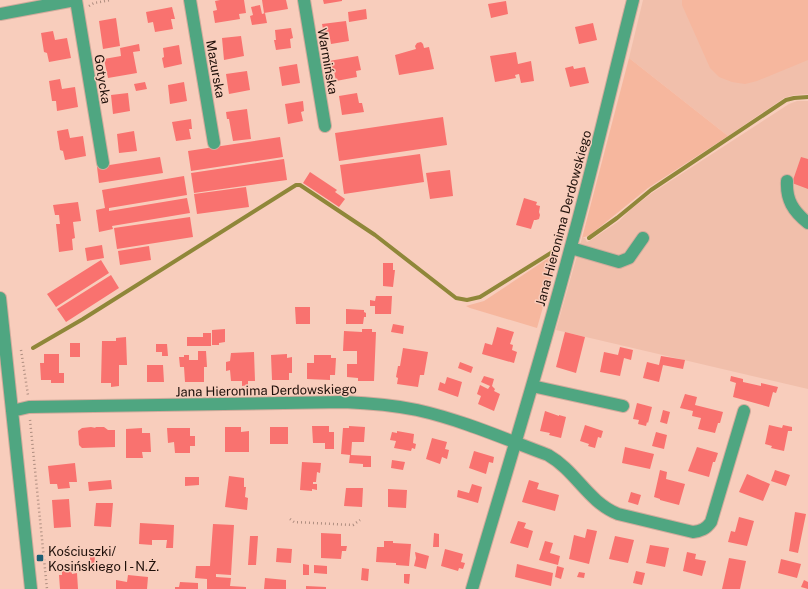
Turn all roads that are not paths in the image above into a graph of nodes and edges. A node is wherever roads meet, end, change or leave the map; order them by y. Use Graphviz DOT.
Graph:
graph roads {
  1 [pos="75,0"];
  2 [pos="190,0"];
  3 [pos="304,0"];
  4 [pos="633,0"];
  5 [pos="19,5"];
  6 [pos="0,14"];
  7 [pos="325,126"];
  8 [pos="214,143"];
  9 [pos="103,163"];
  10 [pos="787,181"];
  11 [pos="808,223"];
  12 [pos="643,238"];
  13 [pos="571,248"];
  14 [pos="0,298"];
  15 [pos="532,386"];
  16 [pos="623,406"];
  17 [pos="12,411"];
  18 [pos="744,411"];
  19 [pos="514,442"];
  20 [pos="31,589"];
  21 [pos="472,589"];
  1 -- 5 [label="street"];
  1 -- 9 [label="street, Gotycka"];
  2 -- 8 [label="street, Mazurska"];
  3 -- 7 [label="street, Warmińska"];
  4 -- 13 [label="street, Jana Hieronima Derdowskiego"];
  5 -- 6 [label="street"];
  10 -- 11 [label="street"];
  12 -- 13 [label="street"];
  13 -- 15 [label="street, Jana Hieronima Derdowskiego"];
  14 -- 17 [label="street"];
  15 -- 16 [label="street"];
  15 -- 19 [label="street, Jana Hieronima Derdowskiego"];
  17 -- 19 [label="street, Jana Hieronima Derdowskiego"];
  17 -- 20 [label="street"];
  18 -- 19 [label="street, Jana Hieronima Derdowskiego"];
  19 -- 21 [label="street, Jana Hieronima Derdowskiego"];
}
